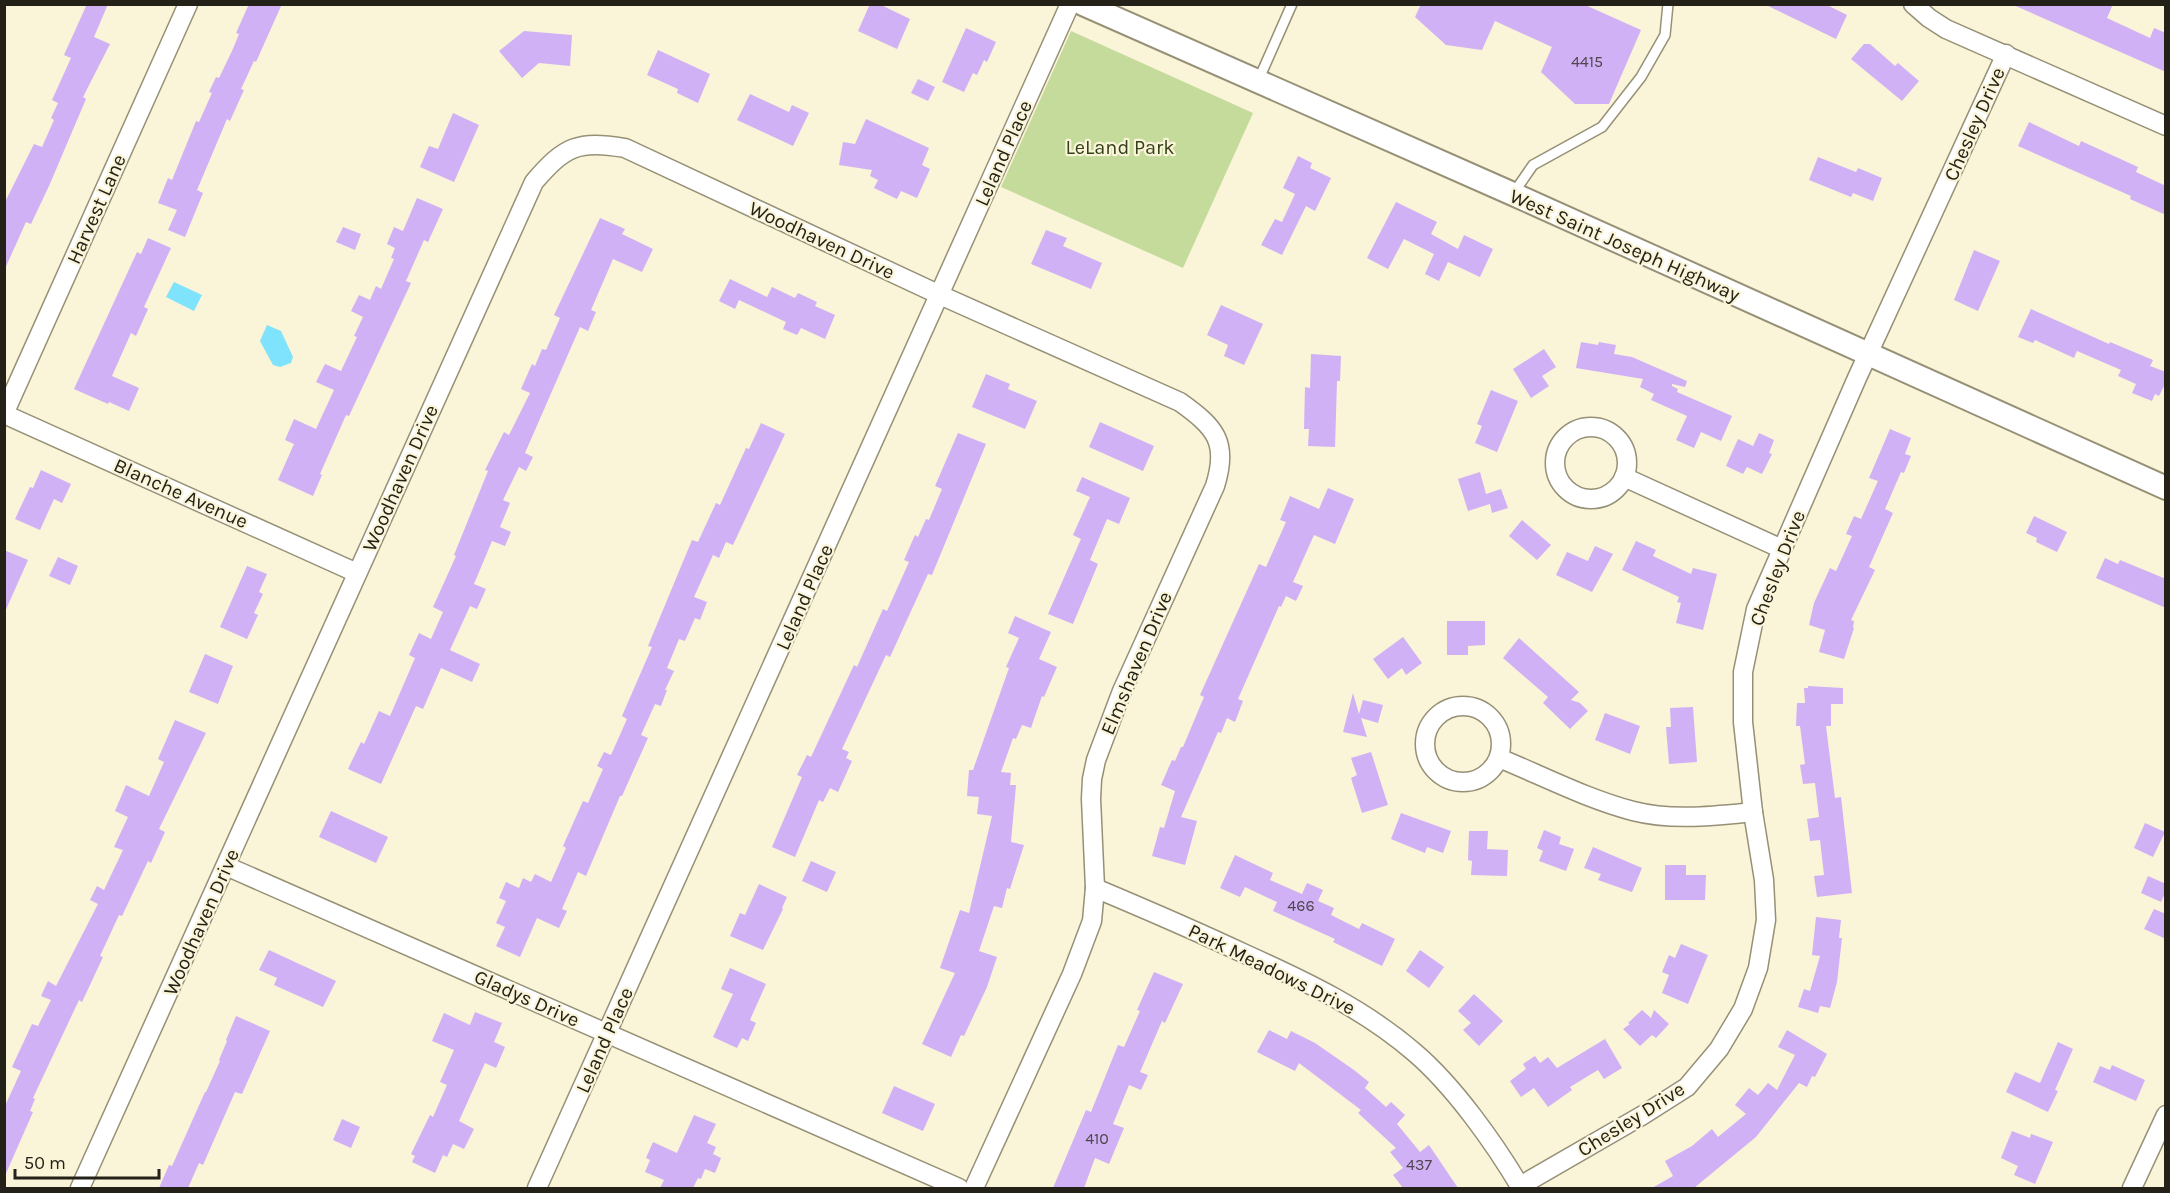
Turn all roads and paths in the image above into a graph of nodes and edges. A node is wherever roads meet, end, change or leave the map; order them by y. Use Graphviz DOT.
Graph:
graph roads {
  1 [pos="188,4"];
  2 [pos="1070,4"];
  3 [pos="1083,4"];
  4 [pos="1292,4"];
  5 [pos="1668,4"];
  6 [pos="1913,4"];
  7 [pos="2006,54"];
  8 [pos="1258,81"];
  9 [pos="2166,126"];
  10 [pos="1513,194"];
  11 [pos="940,295"];
  12 [pos="1869,354"];
  13 [pos="5,414"];
  14 [pos="1624,477"];
  15 [pos="2166,488"];
  16 [pos="1782,549"];
  17 [pos="357,573"];
  18 [pos="1499,758"];
  19 [pos="1753,812"];
  20 [pos="226,866"];
  21 [pos="1095,888"];
  22 [pos="607,1034"];
  23 [pos="2166,1115"];
  24 [pos="1520,1187"];
  25 [pos="80,1188"];
  26 [pos="537,1188"];
  27 [pos="959,1188"];
  28 [pos="974,1188"];
  29 [pos="2132,1188"];
  1 -- 13 [label="street, Harvest Lane"];
  2 -- 11 [label="street, Leland Place"];
  3 -- 8 [label="street, West Saint Joseph Highway"];
  4 -- 8 [label="lane"];
  5 -- 10 [label="lane"];
  6 -- 7 [label="street"];
  7 -- 9 [label="street"];
  7 -- 12 [label="street, Chesley Drive"];
  8 -- 10 [label="street, West Saint Joseph Highway"];
  10 -- 12 [label="street, West Saint Joseph Highway"];
  11 -- 17 [label="street, Woodhaven Drive"];
  11 -- 21 [label="street, Elmshaven Drive"];
  11 -- 22 [label="street, Leland Place"];
  12 -- 15 [label="street, West Saint Joseph Highway"];
  12 -- 16 [label="street, Chesley Drive"];
  13 -- 17 [label="street, Blanche Avenue"];
  14 -- 14 [label="street"];
  14 -- 16 [label="street"];
  16 -- 19 [label="street, Chesley Drive"];
  17 -- 20 [label="street, Woodhaven Drive"];
  18 -- 18 [label="street"];
  18 -- 19 [label="street"];
  19 -- 24 [label="street, Chesley Drive"];
  20 -- 22 [label="street, Gladys Drive"];
  20 -- 25 [label="street, Woodhaven Drive"];
  21 -- 24 [label="street, Park Meadows Drive"];
  21 -- 28 [label="street, Elmshaven Drive"];
  22 -- 26 [label="street, Leland Place"];
  22 -- 27 [label="street, Gladys Drive"];
  23 -- 29 [label="street"];
}
